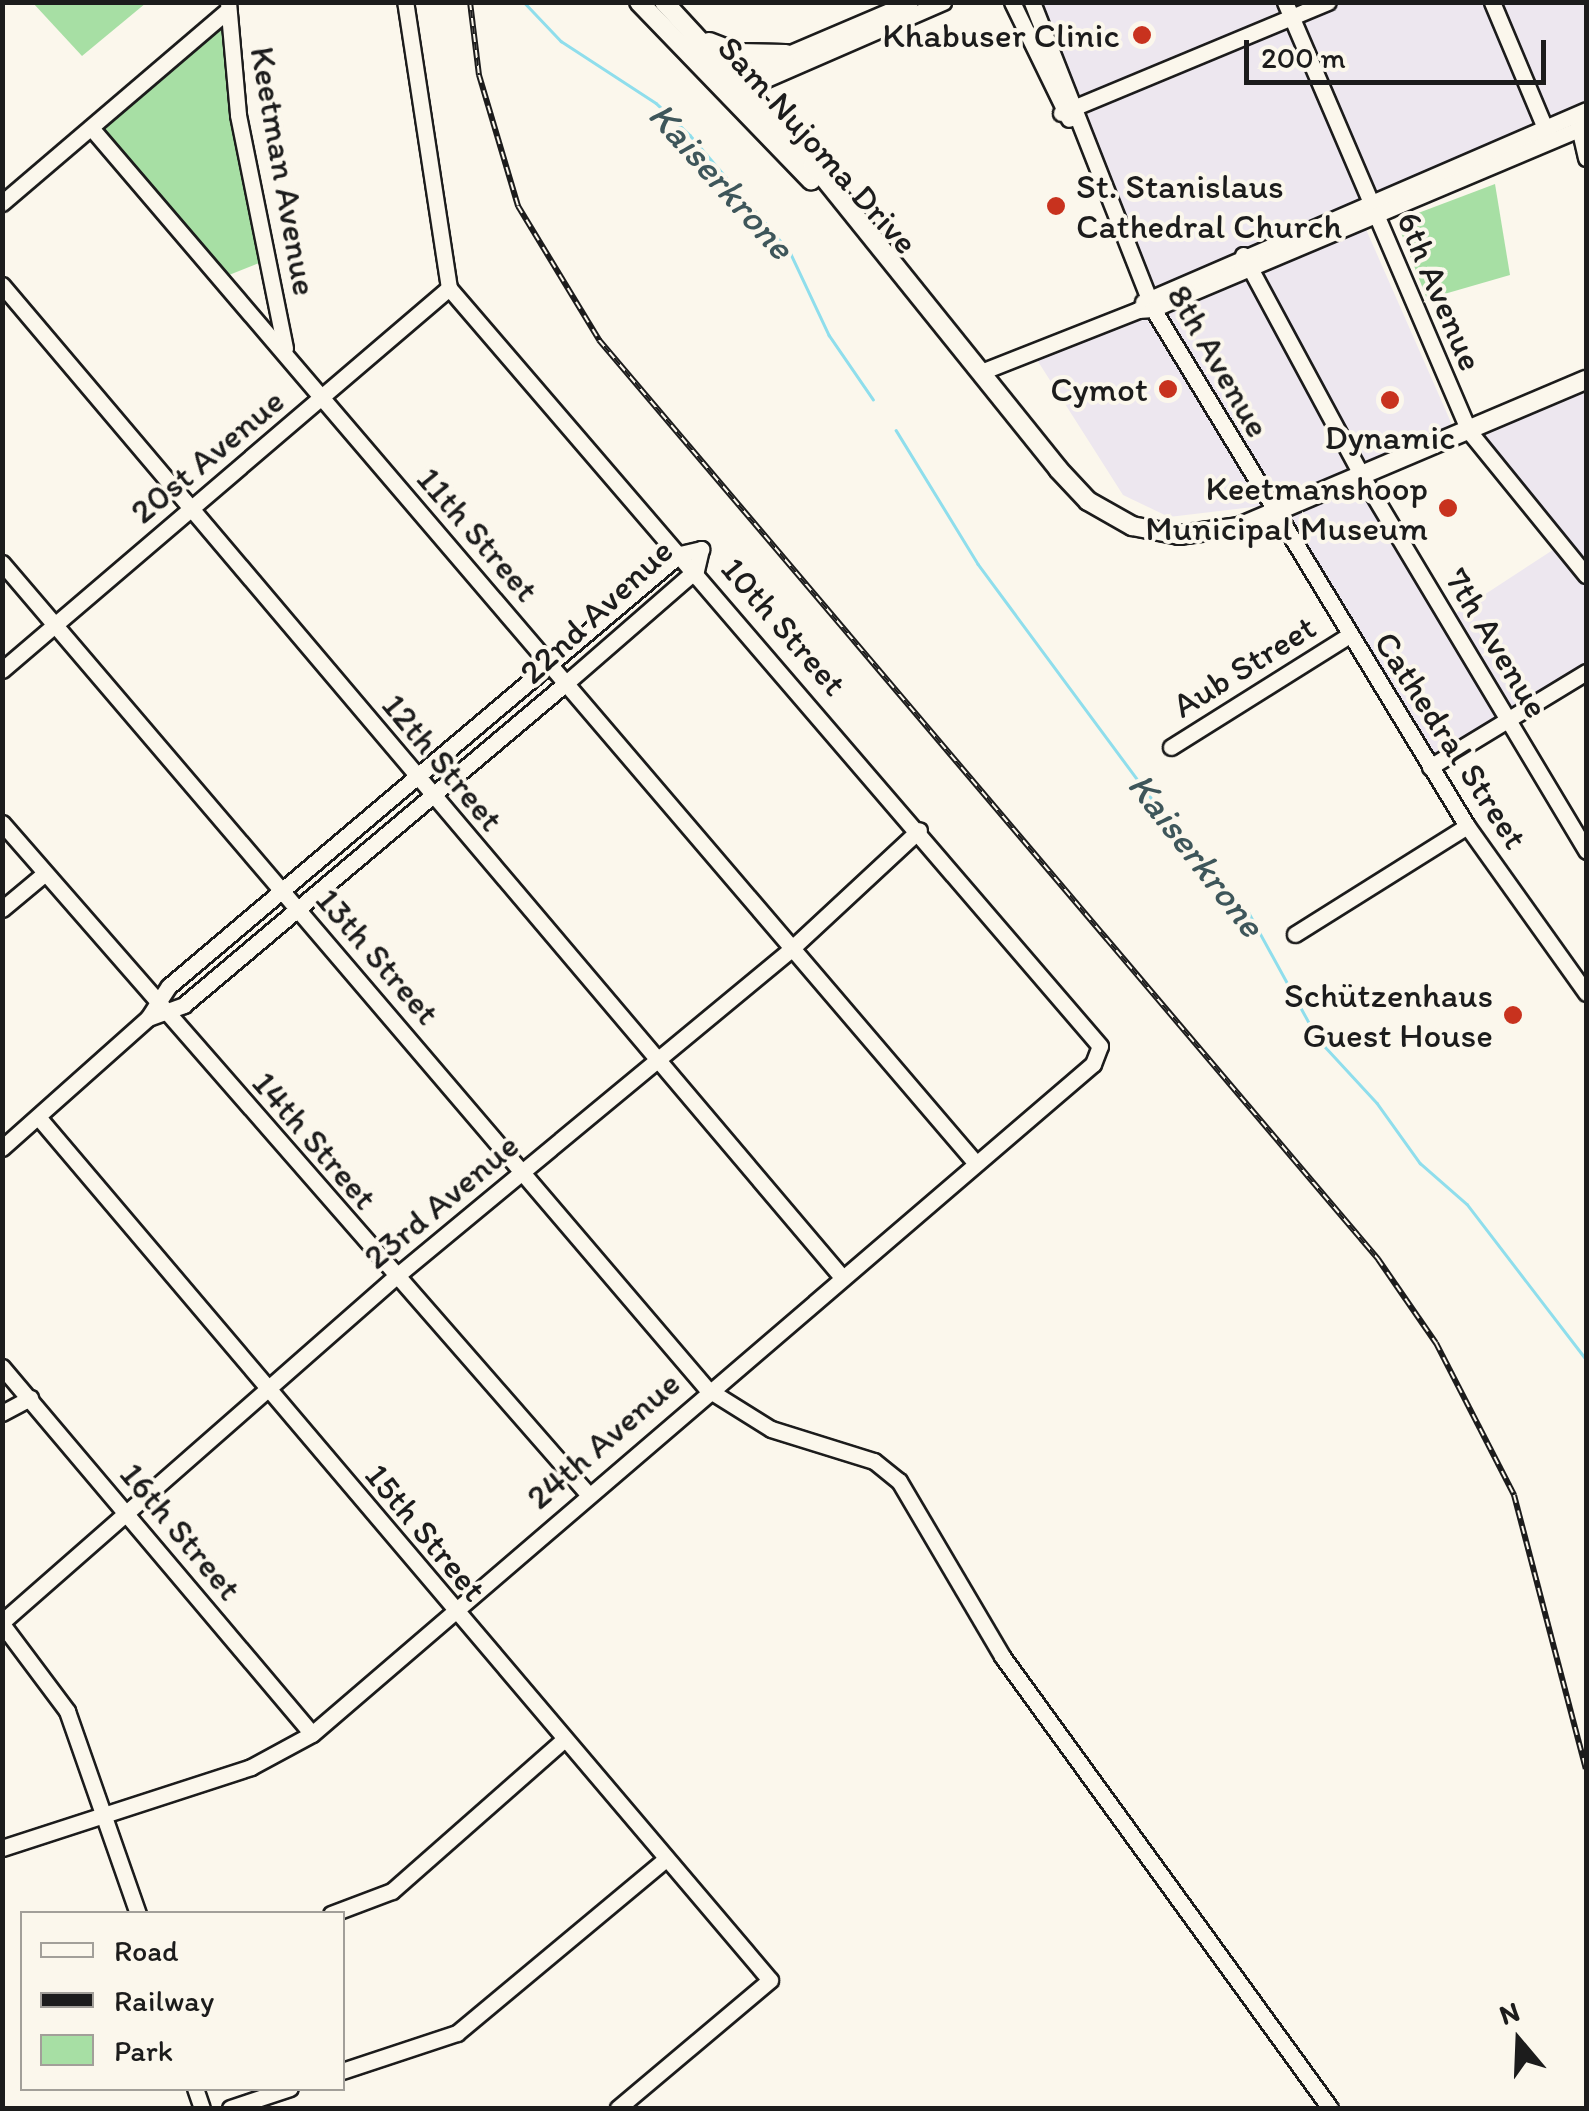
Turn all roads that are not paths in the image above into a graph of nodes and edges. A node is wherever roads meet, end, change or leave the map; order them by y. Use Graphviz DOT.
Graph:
graph roads {
  1 [pos="405,2"];
  2 [pos="639,2"];
  3 [pos="664,2"];
  4 [pos="910,2"];
  5 [pos="944,2"];
  6 [pos="1012,2"];
  7 [pos="1032,2"];
  8 [pos="1284,2"];
  9 [pos="1328,2"];
  10 [pos="1492,2"];
  11 [pos="228,6"];
  12 [pos="1292,19"];
  13 [pos="700,37"];
  14 [pos="786,54"];
  15 [pos="734,84"];
  16 [pos="1071,114"];
  17 [pos="1582,120"];
  18 [pos="93,130"];
  19 [pos="1547,134"];
  20 [pos="1586,158"];
  21 [pos="2,203"];
  22 [pos="1372,209"];
  23 [pos="1246,262"];
  24 [pos="270,284"];
  25 [pos="2,285"];
  26 [pos="449,288"];
  27 [pos="242,300"];
  28 [pos="1146,305"];
  29 [pos="285,350"];
  30 [pos="981,372"];
  31 [pos="1586,380"];
  32 [pos="322,399"];
  33 [pos="1468,430"];
  34 [pos="1362,476"];
  35 [pos="191,508"];
  36 [pos="1274,513"];
  37 [pos="1586,547"];
  38 [pos="680,554"];
  39 [pos="1572,556"];
  40 [pos="2,563"];
  41 [pos="696,570"];
  42 [pos="1586,575"];
  43 [pos="54,623"];
  44 [pos="1348,636"];
  45 [pos="551,665"];
  46 [pos="2,670"];
  47 [pos="1586,672"];
  48 [pos="566,683"];
  49 [pos="1509,720"];
  50 [pos="1172,747"];
  51 [pos="1430,766"];
  52 [pos="417,778"];
  53 [pos="432,796"];
  54 [pos="2,823"];
  55 [pos="1467,826"];
  56 [pos="919,830"];
  57 [pos="1586,851"];
  58 [pos="44,874"];
  59 [pos="282,890"];
  60 [pos="2,909"];
  61 [pos="296,909"];
  62 [pos="1295,934"];
  63 [pos="790,950"];
  64 [pos="1586,962"];
  65 [pos="1572,973"];
  66 [pos="1586,993"];
  67 [pos="157,1012"];
  68 [pos="1100,1046"];
  69 [pos="656,1063"];
  70 [pos="40,1118"];
  71 [pos="2,1148"];
  72 [pos="974,1161"];
  73 [pos="524,1171"];
  74 [pos="840,1275"];
  75 [pos="394,1278"];
  76 [pos="2,1368"];
  77 [pos="269,1388"];
  78 [pos="707,1389"];
  79 [pos="30,1398"];
  80 [pos="2,1413"];
  81 [pos="587,1493"];
  82 [pos="126,1513"];
  83 [pos="452,1612"];
  84 [pos="2,1623"];
  85 [pos="312,1734"];
  86 [pos="563,1740"];
  87 [pos="106,1815"];
  88 [pos="2,1848"];
  89 [pos="666,1859"];
  90 [pos="137,1911"];
  91 [pos="340,1911"];
  92 [pos="345,2070"];
  93 [pos="281,2091"];
  94 [pos="230,2108"];
  95 [pos="618,2108"];
  96 [pos="1330,2108"];
  1 -- 26 [label="street"];
  2 -- 15 [label="main road, Sam Nujoma Drive"];
  3 -- 13 [label="main road, Sam Nujoma Drive"];
  4 -- 14 [label="street"];
  5 -- 15 [label="street"];
  6 -- 16 [label="street, 8th Avenue"];
  7 -- 16 [label="street, 8th Avenue"];
  8 -- 12 [label="street, 6th Avenue"];
  9 -- 12 [label="street"];
  10 -- 19 [label="street"];
  11 -- 18 [label="street"];
  11 -- 24 [label="street, Keetman Avenue"];
  12 -- 16 [label="street"];
  12 -- 22 [label="street, 6th Avenue"];
  13 -- 14 [label="main road"];
  13 -- 15 [label="main road, Sam Nujoma Drive"];
  14 -- 15 [label="street"];
  15 -- 30 [label="main road, Sam Nujoma Drive"];
  16 -- 28 [label="street, 8th Avenue"];
  17 -- 19 [label="street"];
  17 -- 20 [label="street"];
  18 -- 21 [label="street"];
  18 -- 27 [label="street, 11th Street"];
  19 -- 22 [label="street"];
  22 -- 23 [label="street"];
  22 -- 33 [label="street, 6th Avenue"];
  23 -- 28 [label="street"];
  23 -- 34 [label="street, 7th Avenue"];
  24 -- 27 [label="street"];
  24 -- 29 [label="street, Keetman Avenue"];
  25 -- 35 [label="street, 12th Street"];
  26 -- 32 [label="street, 20st Avenue"];
  26 -- 38 [label="street, 10th Street"];
  27 -- 29 [label="street, 11th Street"];
  28 -- 30 [label="street"];
  28 -- 36 [label="street, 8th Avenue"];
  29 -- 32 [label="street, 11th Street"];
  30 -- 36 [label="main road, Sam Nujoma Drive"];
  31 -- 33 [label="main road, Sam Nujoma Drive"];
  32 -- 35 [label="street, 20st Avenue"];
  32 -- 45 [label="street, 11th Street"];
  33 -- 34 [label="main road, Sam Nujoma Drive"];
  33 -- 39 [label="street, 6th Avenue"];
  34 -- 36 [label="main road, Sam Nujoma Drive"];
  34 -- 49 [label="street, 7th Avenue"];
  35 -- 43 [label="street, 20st Avenue"];
  35 -- 52 [label="street, 12th Street"];
  36 -- 44 [label="street, Cathedral Street"];
  37 -- 39 [label="street"];
  38 -- 41 [label="street, 10th Street"];
  38 -- 45 [label="street, 22nd Avenue"];
  39 -- 42 [label="street, 6th Avenue"];
  40 -- 43 [label="street, 13th Street"];
  41 -- 48 [label="street, 22nd Avenue"];
  41 -- 56 [label="street, 10th Street"];
  43 -- 46 [label="street, 20st Avenue"];
  43 -- 59 [label="street, 13th Street"];
  44 -- 50 [label="street, Aub Street"];
  44 -- 51 [label="street, Cathedral Street"];
  45 -- 48 [label="street, 11th Street"];
  45 -- 52 [label="street, 22nd Avenue"];
  47 -- 49 [label="street"];
  48 -- 53 [label="street, 22nd Avenue"];
  48 -- 63 [label="street, 11th Street"];
  49 -- 51 [label="street"];
  49 -- 57 [label="street, 7th Avenue"];
  51 -- 55 [label="street, Cathedral Street"];
  52 -- 53 [label="street, 12th Street"];
  52 -- 59 [label="street, 22nd Avenue"];
  53 -- 61 [label="street, 22nd Avenue"];
  53 -- 69 [label="street, 12th Street"];
  54 -- 58 [label="street, 14th Street"];
  55 -- 62 [label="street"];
  55 -- 65 [label="street, Cathedral Street"];
  56 -- 63 [label="street, 23rd Avenue"];
  56 -- 68 [label="street, 10th Street"];
  58 -- 60 [label="street"];
  58 -- 67 [label="street, 14th Street"];
  59 -- 61 [label="street, 13th Street"];
  59 -- 67 [label="street, 22nd Avenue"];
  61 -- 67 [label="street, 22nd Avenue"];
  61 -- 73 [label="street, 13th Street"];
  63 -- 69 [label="street, 23rd Avenue"];
  63 -- 72 [label="street, 11th Street"];
  64 -- 65 [label="street"];
  65 -- 66 [label="street, Cathedral Street"];
  67 -- 70 [label="street, 22nd Avenue"];
  67 -- 75 [label="street, 14th Street"];
  68 -- 72 [label="street, 24th Avenue"];
  69 -- 73 [label="street, 23rd Avenue"];
  69 -- 74 [label="street, 12th Street"];
  70 -- 71 [label="street, 22nd Avenue"];
  70 -- 77 [label="street, 15th Street"];
  72 -- 74 [label="street, 24th Avenue"];
  73 -- 75 [label="street, 23rd Avenue"];
  73 -- 78 [label="street, 13th Street"];
  74 -- 78 [label="street, 24th Avenue"];
  75 -- 77 [label="street, 23rd Avenue"];
  75 -- 81 [label="street, 14th Street"];
  76 -- 79 [label="street, 16th Street"];
  77 -- 82 [label="street, 23rd Avenue"];
  77 -- 83 [label="street, 15th Street"];
  78 -- 81 [label="street, 24th Avenue"];
  78 -- 96 [label="street, 13th Street"];
  79 -- 80 [label="street"];
  79 -- 82 [label="street, 16th Street"];
  81 -- 83 [label="street, 24th Avenue"];
  82 -- 84 [label="street, 23rd Avenue"];
  82 -- 85 [label="street, 16th Street"];
  83 -- 85 [label="street, 24th Avenue"];
  83 -- 86 [label="street, 15th Street"];
  84 -- 87 [label="street"];
  85 -- 87 [label="street, 24th Avenue"];
  86 -- 89 [label="street, 15th Street"];
  86 -- 91 [label="street"];
  87 -- 88 [label="street, 24th Avenue"];
  87 -- 90 [label="street"];
  89 -- 92 [label="street"];
  89 -- 95 [label="street, 15th Street"];
  93 -- 94 [label="street"];
}
